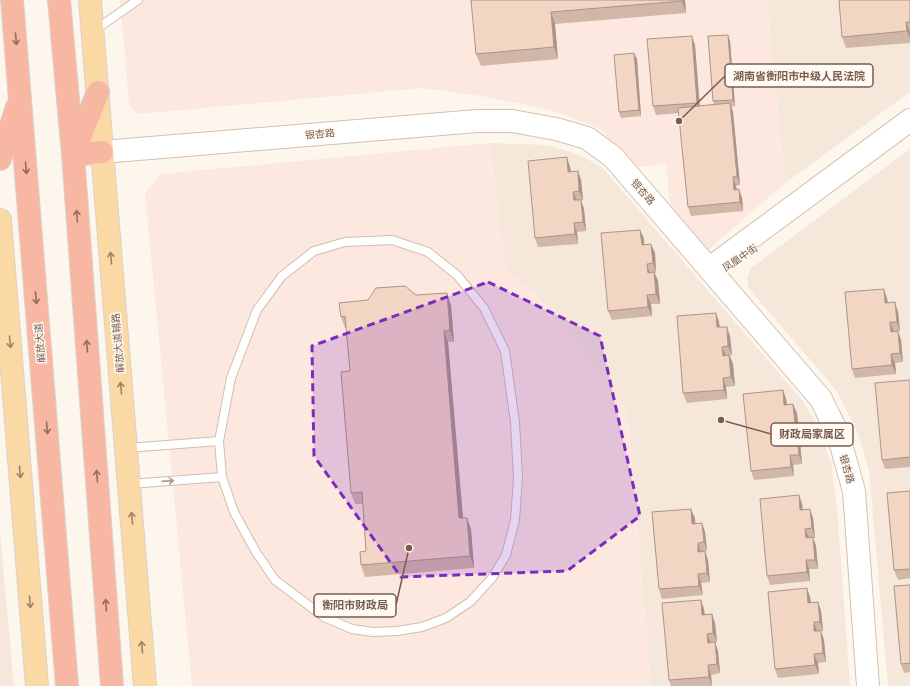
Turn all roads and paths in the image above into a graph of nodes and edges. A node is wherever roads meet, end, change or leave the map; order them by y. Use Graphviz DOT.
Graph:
graph roads {
  1 [pos="12,0"];
  2 [pos="59,0"];
  3 [pos="90,0"];
  4 [pos="138,0"];
  5 [pos="93,31"];
  6 [pos="98,92"];
  7 [pos="20,98"];
  8 [pos="910,120"];
  9 [pos="910,134"];
  10 [pos="102,152"];
  11 [pos="72,154"];
  12 [pos="0,159"];
  13 [pos="0,220"];
  14 [pos="712,273"];
  15 [pos="219,441"];
  16 [pos="126,448"];
  17 [pos="222,477"];
  18 [pos="129,484"];
  19 [pos="113,684"];
  20 [pos="37,686"];
  21 [pos="67,686"];
  22 [pos="145,686"];
  23 [pos="868,686"];
  1 -- 7 [label="highway, 解放大道, one-way"];
  2 -- 11 [label="highway"];
  3 -- 5 [label="main road, 解放大道辅路"];
  4 -- 5 [label="lane"];
  5 -- 6 [label="main road, 解放大道辅路"];
  6 -- 10 [label="main road, 解放大道辅路"];
  6 -- 11 [label="highway"];
  7 -- 12 [label="highway"];
  7 -- 21 [label="highway, 解放大道, one-way"];
  8 -- 14 [label="street, 凤凰中街"];
  9 -- 14 [label="street, 凤凰中街"];
  10 -- 11 [label="highway"];
  10 -- 14 [label="street, 银杏路"];
  16 -- 10 [label="main road, 解放大道辅路, one-way"];
  19 -- 11 [label="highway, one-way"];
  13 -- 20 [label="main road, one-way"];
  14 -- 23 [label="street, 银杏路"];
  15 -- 16 [label="lane"];
  15 -- 17 [label="lane"];
  15 -- 17 [label="lane"];
  16 -- 18 [label="main road, 解放大道辅路"];
  18 -- 17 [label="lane, one-way"];
  22 -- 18 [label="main road, 解放大道辅路, one-way"];
}
